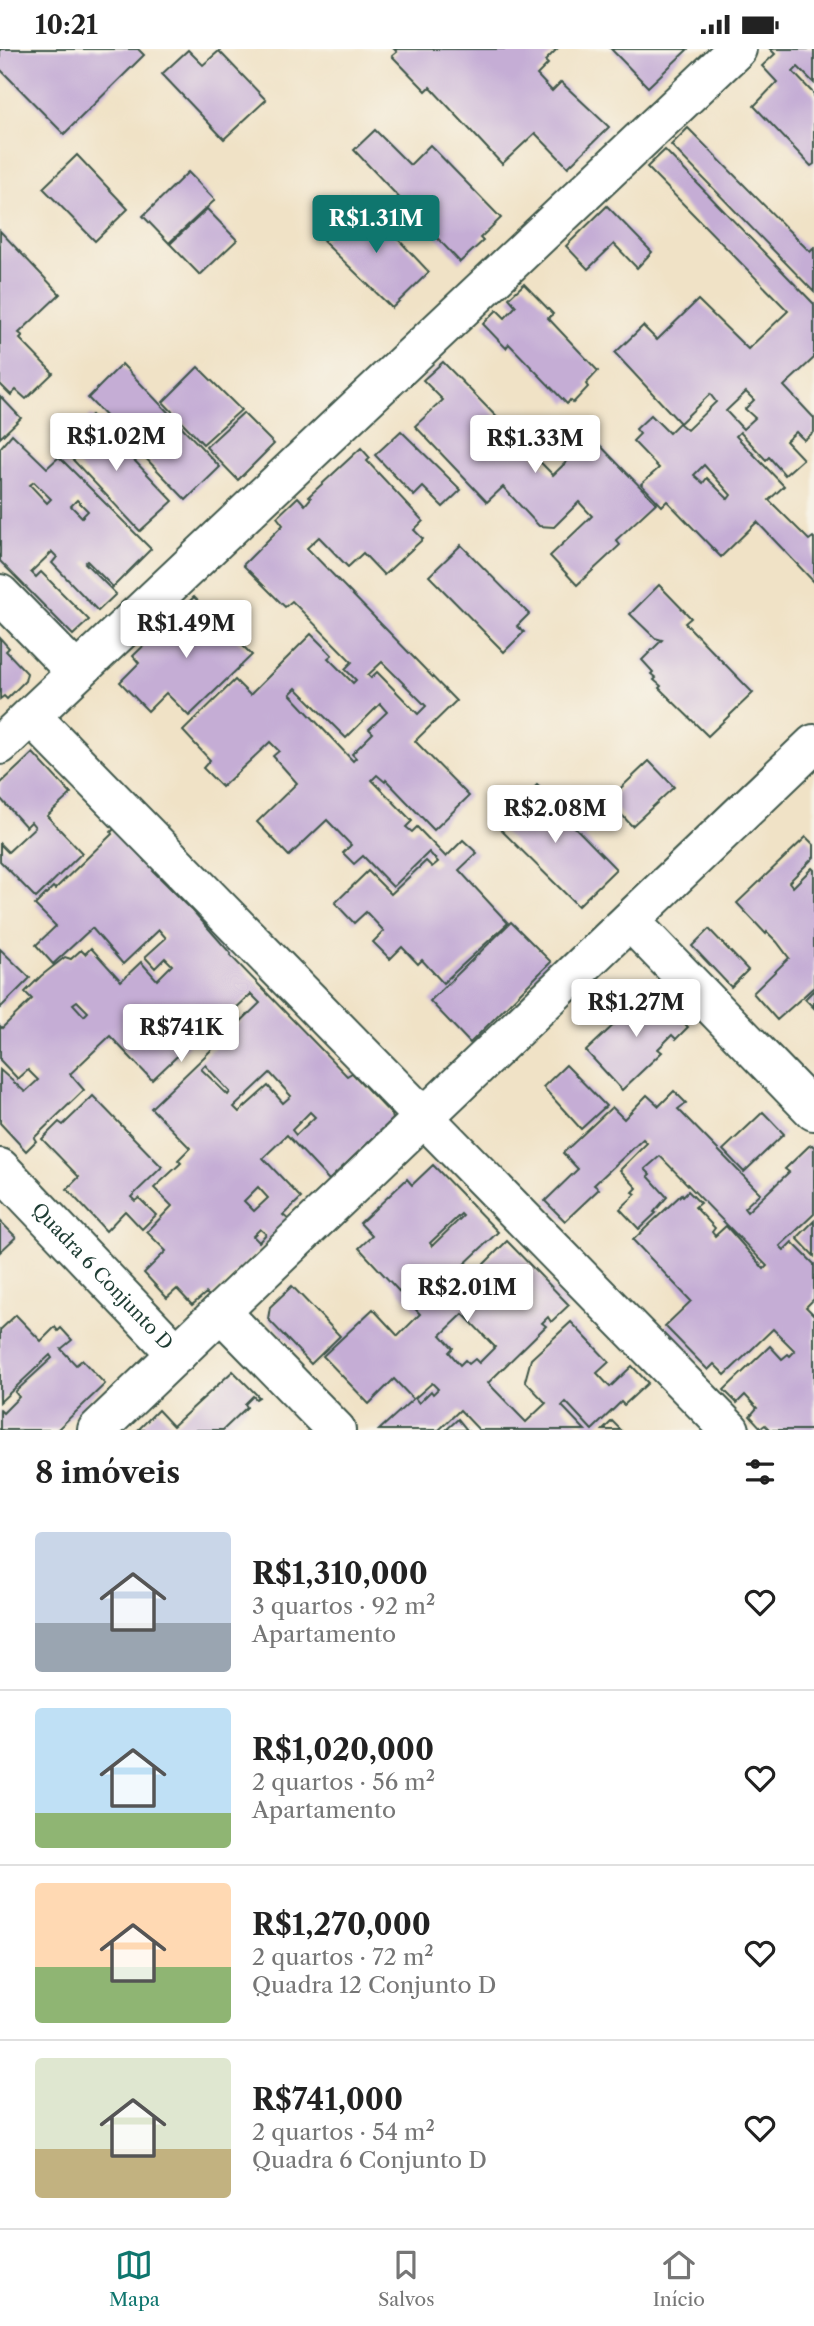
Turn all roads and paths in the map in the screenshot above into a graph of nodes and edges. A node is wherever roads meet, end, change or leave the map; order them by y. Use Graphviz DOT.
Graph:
graph roads {
  1 [pos="737,49"];
  2 [pos="0,594"];
  3 [pos="76,672"];
  4 [pos="31,716"];
  5 [pos="814,744"];
  6 [pos="0,745"];
  7 [pos="629,921"];
  8 [pos="814,1111"];
  9 [pos="425,1116"];
  10 [pos="0,1168"];
  11 [pos="221,1312"];
  12 [pos="177,1354"];
  13 [pos="97,1430"];
  14 [pos="336,1430"];
  15 [pos="730,1430"];
  1 -- 3 [label="street"];
  2 -- 3 [label="street"];
  3 -- 4 [label="street"];
  4 -- 6 [label="street"];
  4 -- 9 [label="street"];
  5 -- 7 [label="street"];
  7 -- 8 [label="street"];
  7 -- 9 [label="street"];
  9 -- 11 [label="street"];
  9 -- 15 [label="street"];
  10 -- 12 [label="street, Quadra 6 Conjunto D"];
  11 -- 12 [label="street"];
  11 -- 14 [label="street"];
  12 -- 13 [label="street"];
}
